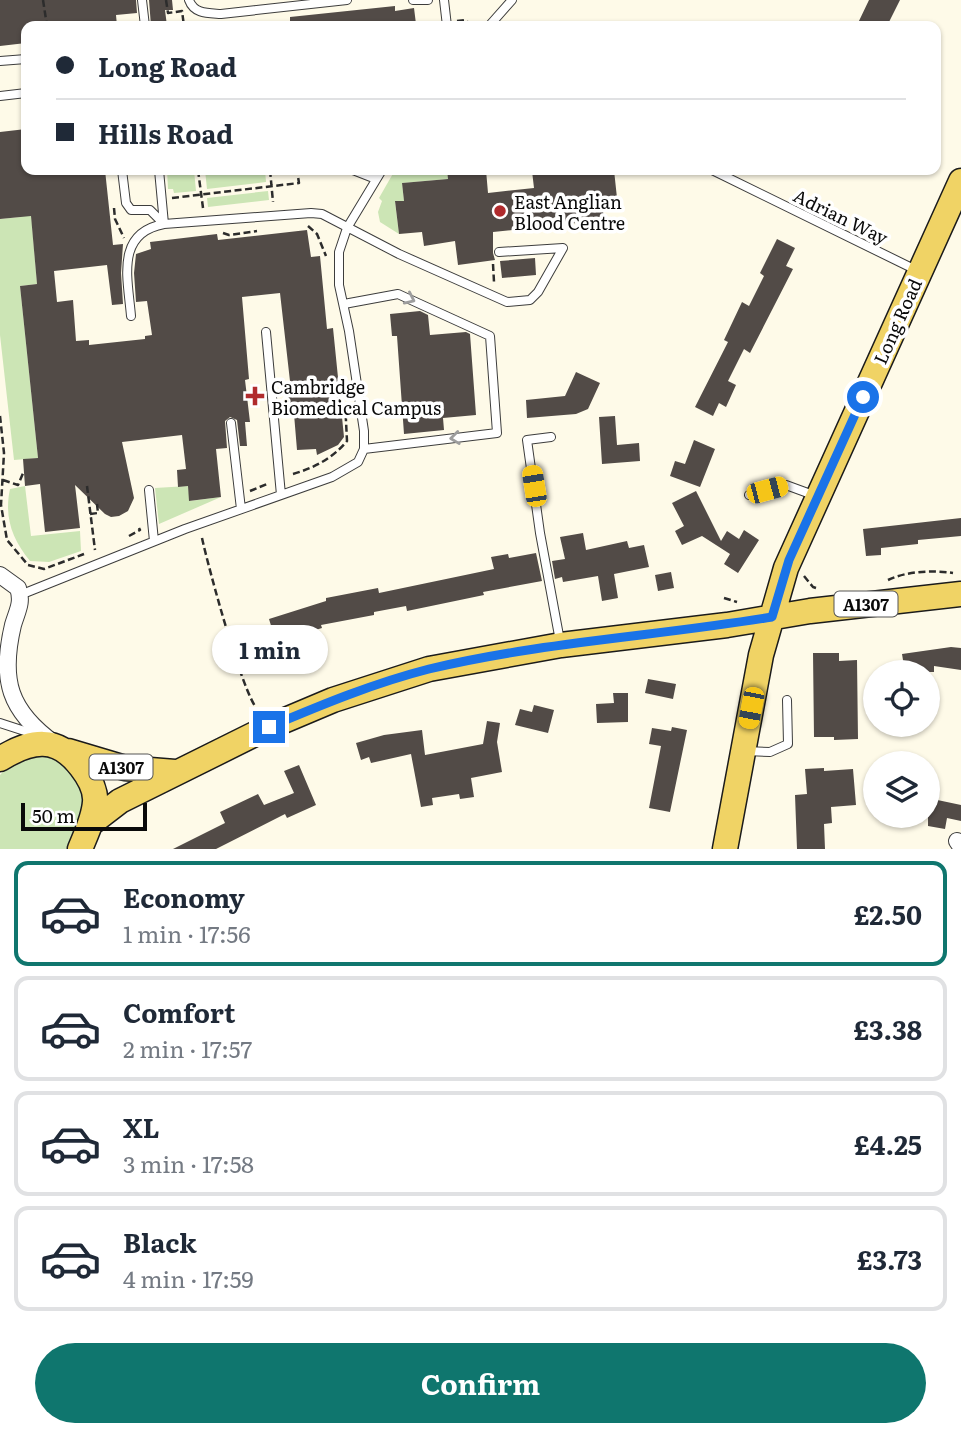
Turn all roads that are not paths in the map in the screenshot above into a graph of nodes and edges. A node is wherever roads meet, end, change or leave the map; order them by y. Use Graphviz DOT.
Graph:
graph roads {
  1 [pos="142,0"];
  2 [pos="189,0"];
  3 [pos="346,0"];
  4 [pos="413,0"];
  5 [pos="428,0"];
  6 [pos="444,0"];
  7 [pos="512,0"];
  8 [pos="144,21"];
  9 [pos="446,21"];
  10 [pos="493,21"];
  11 [pos="21,59"];
  12 [pos="0,61"];
  13 [pos="21,94"];
  14 [pos="0,96"];
  15 [pos="123,175"];
  16 [pos="159,175"];
  17 [pos="366,175"];
  18 [pos="379,175"];
  19 [pos="722,175"];
  20 [pos="376,179"];
  21 [pos="961,181"];
  22 [pos="164,225"];
  23 [pos="347,228"];
  24 [pos="499,253"];
  25 [pos="919,272"];
  26 [pos="344,304"];
  27 [pos="131,316"];
  28 [pos="266,332"];
  29 [pos="231,423"];
  30 [pos="551,437"];
  31 [pos="364,449"];
  32 [pos="149,490"];
  33 [pos="281,495"];
  34 [pos="749,495"];
  35 [pos="817,497"];
  36 [pos="241,509"];
  37 [pos="154,541"];
  38 [pos="0,575"];
  39 [pos="20,594"];
  40 [pos="961,594"];
  41 [pos="772,617"];
  42 [pos="7,625"];
  43 [pos="561,645"];
  44 [pos="788,699"];
  45 [pos="0,723"];
  46 [pos="62,748"];
  47 [pos="742,751"];
  48 [pos="0,759"];
  49 [pos="178,772"];
  50 [pos="90,824"];
  51 [pos="80,849"];
  52 [pos="725,849"];
  1 -- 8 [label="lane"];
  2 -- 3 [label="lane"];
  4 -- 5 [label="lane"];
  6 -- 9 [label="lane"];
  7 -- 10 [label="lane"];
  11 -- 12 [label="lane"];
  13 -- 14 [label="lane"];
  15 -- 22 [label="lane"];
  16 -- 22 [label="lane"];
  17 -- 20 [label="lane"];
  18 -- 20 [label="lane"];
  19 -- 25 [label="lane, Adrian Way"];
  20 -- 23 [label="lane"];
  21 -- 25 [label="main road, Long Road"];
  22 -- 23 [label="lane"];
  22 -- 27 [label="lane"];
  23 -- 24 [label="lane"];
  23 -- 26 [label="lane"];
  25 -- 35 [label="main road, Long Road"];
  26 -- 31 [label="lane"];
  26 -- 31 [label="lane, one-way"];
  28 -- 33 [label="lane"];
  29 -- 36 [label="lane"];
  30 -- 43 [label="lane"];
  31 -- 33 [label="lane"];
  32 -- 37 [label="lane"];
  33 -- 36 [label="lane"];
  34 -- 35 [label="lane"];
  35 -- 41 [label="main road, Long Road"];
  36 -- 37 [label="lane"];
  37 -- 39 [label="lane"];
  38 -- 39 [label="street"];
  39 -- 42 [label="street"];
  40 -- 41 [label="main road, A1307"];
  41 -- 43 [label="main road, A1307"];
  41 -- 47 [label="main road, Long Road"];
  42 -- 46 [label="street"];
  43 -- 49 [label="main road, A1307"];
  44 -- 47 [label="lane"];
  45 -- 46 [label="lane"];
  46 -- 48 [label="main road"];
  46 -- 49 [label="main road, A1307"];
  46 -- 50 [label="main road"];
  47 -- 52 [label="main road, Long Road"];
  49 -- 50 [label="main road, A1307"];
  50 -- 51 [label="main road"];
}
